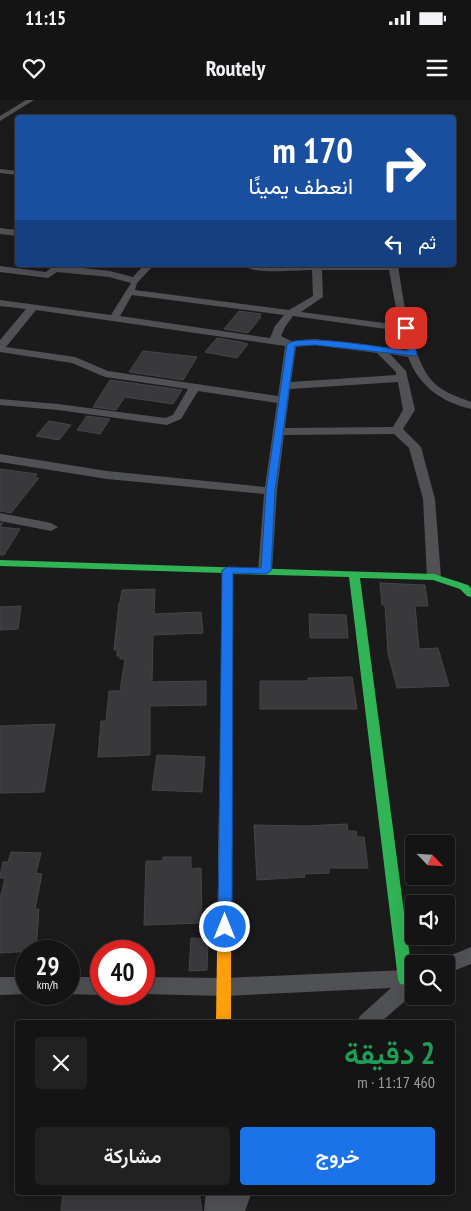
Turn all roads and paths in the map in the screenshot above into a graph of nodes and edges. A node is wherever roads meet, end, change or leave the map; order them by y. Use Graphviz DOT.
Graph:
graph roads {
  1 [pos="31,100"];
  2 [pos="0,119"];
  3 [pos="0,171"];
  4 [pos="15,173"];
  5 [pos="0,231"];
  6 [pos="15,233"];
  7 [pos="58,267"];
  8 [pos="147,267"];
  9 [pos="262,267"];
  10 [pos="317,267"];
  11 [pos="393,267"];
  12 [pos="0,269"];
  13 [pos="135,281"];
  14 [pos="129,292"];
  15 [pos="0,303"];
  16 [pos="33,307"];
  17 [pos="291,313"];
  18 [pos="114,318"];
  19 [pos="406,328"];
  20 [pos="291,344"];
  21 [pos="0,348"];
  22 [pos="380,350"];
  23 [pos="413,354"];
  24 [pos="403,378"];
  25 [pos="285,386"];
  26 [pos="195,387"];
  27 [pos="283,400"];
  28 [pos="0,402"];
  29 [pos="471,406"];
  30 [pos="397,430"];
  31 [pos="279,432"];
  32 [pos="0,458"];
  33 [pos="271,491"];
  34 [pos="0,518"];
  35 [pos="51,527"];
  36 [pos="0,563"];
  37 [pos="228,570"];
  38 [pos="266,571"];
  39 [pos="354,574"];
  40 [pos="434,577"];
  41 [pos="471,594"];
  42 [pos="407,955"];
  43 [pos="471,955"];
  44 [pos="455,962"];
  45 [pos="405,980"];
  46 [pos="0,986"];
  47 [pos="15,986"];
  48 [pos="155,986"];
  49 [pos="405,986"];
  50 [pos="224,987"];
  51 [pos="223,1020"];
  52 [pos="369,1020"];
  53 [pos="216,1195"];
  54 [pos="241,1195"];
  55 [pos="216,1211"];
  56 [pos="233,1211"];
  1 -- 2 [label="street"];
  3 -- 4 [label="street"];
  5 -- 6 [label="street"];
  7 -- 12 [label="street"];
  7 -- 13 [label="street"];
  8 -- 13 [label="street"];
  9 -- 10 [label="street"];
  10 -- 17 [label="street"];
  11 -- 19 [label="street"];
  13 -- 14 [label="street"];
  14 -- 17 [label="street"];
  14 -- 18 [label="street"];
  15 -- 16 [label="street"];
  16 -- 18 [label="street"];
  16 -- 21 [label="street"];
  17 -- 19 [label="street"];
  17 -- 20 [label="street"];
  18 -- 20 [label="street"];
  19 -- 23 [label="street"];
  20 -- 22 [label="street"];
  20 -- 25 [label="street"];
  21 -- 26 [label="street"];
  22 -- 23 [label="street"];
  22 -- 24 [label="street"];
  23 -- 29 [label="street"];
  24 -- 25 [label="street"];
  24 -- 30 [label="street"];
  25 -- 27 [label="street"];
  26 -- 27 [label="street"];
  26 -- 28 [label="street"];
  27 -- 31 [label="street"];
  30 -- 31 [label="street"];
  30 -- 40 [label="street"];
  31 -- 33 [label="street"];
  32 -- 33 [label="street"];
  33 -- 38 [label="street"];
  34 -- 35 [label="street"];
  36 -- 37 [label="street"];
  37 -- 38 [label="street"];
  37 -- 50 [label="street"];
  38 -- 39 [label="street"];
  39 -- 40 [label="street"];
  39 -- 42 [label="street"];
  40 -- 41 [label="street"];
  43 -- 44 [label="street"];
  45 -- 50 [label="street"];
  46 -- 47 [label="street"];
  48 -- 50 [label="street"];
  49 -- 52 [label="street"];
  50 -- 51 [label="street"];
  53 -- 55 [label="street"];
  54 -- 56 [label="street"];
}
